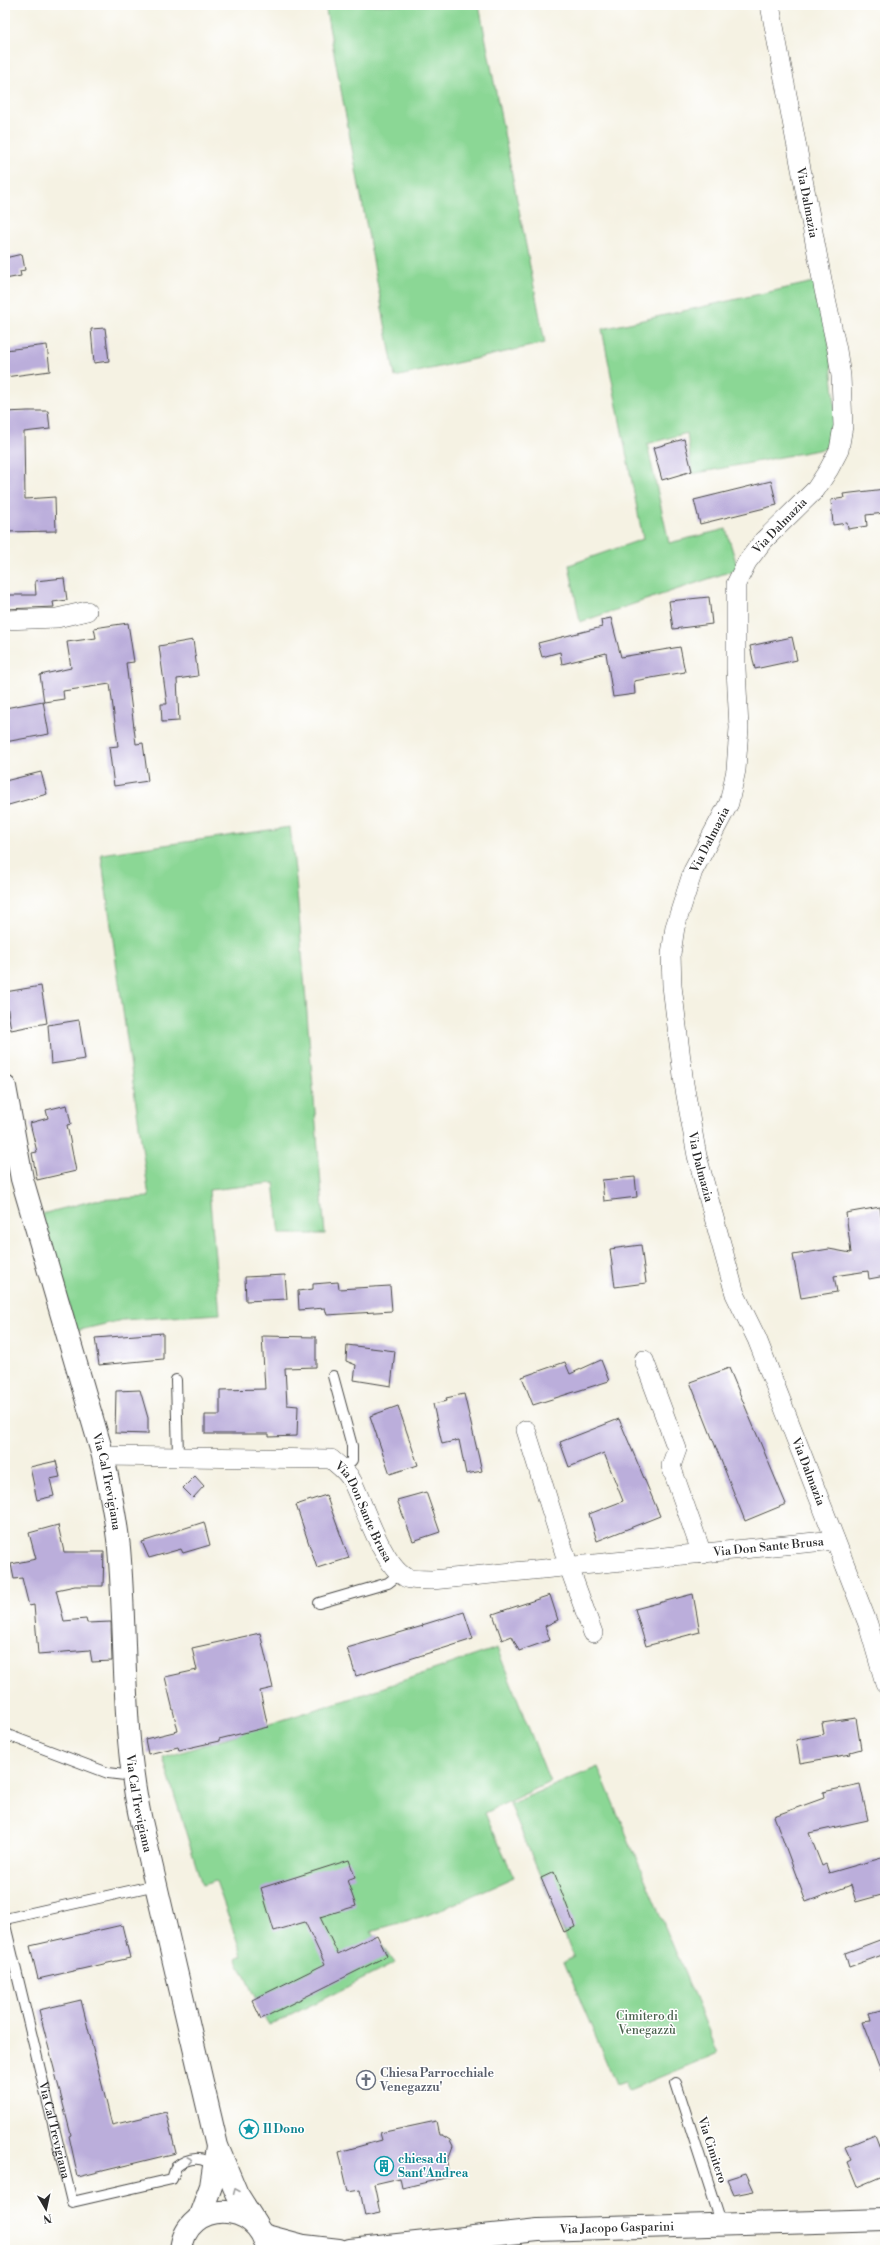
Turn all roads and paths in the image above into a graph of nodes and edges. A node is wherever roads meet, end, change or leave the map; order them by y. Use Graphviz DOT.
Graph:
graph roads {
  1 [pos="770,5"];
  2 [pos="87,611"];
  3 [pos="5,620"];
  4 [pos="5,1086"];
  5 [pos="644,1360"];
  6 [pos="333,1376"];
  7 [pos="176,1380"];
  8 [pos="526,1430"];
  9 [pos="103,1456"];
  10 [pos="178,1456"];
  11 [pos="344,1469"];
  12 [pos="836,1540"];
  13 [pos="702,1554"];
  14 [pos="569,1567"];
  15 [pos="401,1573"];
  16 [pos="319,1603"];
  17 [pos="593,1633"];
  18 [pos="885,1682"];
  19 [pos="5,1734"];
  20 [pos="133,1776"];
  21 [pos="156,1885"];
  22 [pos="5,1919"];
  23 [pos="5,1925"];
  24 [pos="676,2082"];
  25 [pos="217,2146"];
  26 [pos="215,2169"];
  27 [pos="199,2218"];
  28 [pos="885,2220"];
  29 [pos="722,2225"];
  30 [pos="262,2237"];
  31 [pos="177,2249"];
  32 [pos="339,2250"];
  33 [pos="350,2250"];
  1 -- 12 [label="street, Via Dalmazia"];
  2 -- 3 [label="street"];
  4 -- 9 [label="street, Via Cal Trevigiana"];
  5 -- 13 [label="street, Via Don Sante Brusa"];
  6 -- 11 [label="lane"];
  7 -- 10 [label="lane"];
  8 -- 14 [label="street"];
  9 -- 10 [label="street, Via Don Sante Brusa"];
  9 -- 20 [label="street, Via Cal Trevigiana"];
  10 -- 11 [label="street, Via Don Sante Brusa"];
  11 -- 15 [label="street, Via Don Sante Brusa"];
  12 -- 13 [label="street, Via Don Sante Brusa"];
  12 -- 18 [label="street, Via Dalmazia"];
  13 -- 14 [label="street, Via Don Sante Brusa"];
  14 -- 15 [label="street, Via Don Sante Brusa"];
  14 -- 17 [label="street"];
  15 -- 16 [label="lane"];
  19 -- 20 [label="lane"];
  20 -- 21 [label="street, Via Cal Trevigiana"];
  21 -- 22 [label="lane"];
  21 -- 25 [label="street, Via Cal Trevigiana"];
  23 -- 26 [label="lane, Via Cal Trevigiana, one-way"];
  24 -- 29 [label="lane, Via Cimitero"];
  25 -- 26 [label="street, Via Cal Trevigiana"];
  30 -- 25 [label="street, Via Cal Trevigiana, one-way"];
  26 -- 27 [label="street, Via Cal Trevigiana"];
  27 -- 30 [label="street"];
  27 -- 31 [label="street"];
  28 -- 29 [label="street, Via Jacopo Gasparini"];
  29 -- 33 [label="street, Via Jacopo Gasparini"];
  30 -- 32 [label="street"];
}
